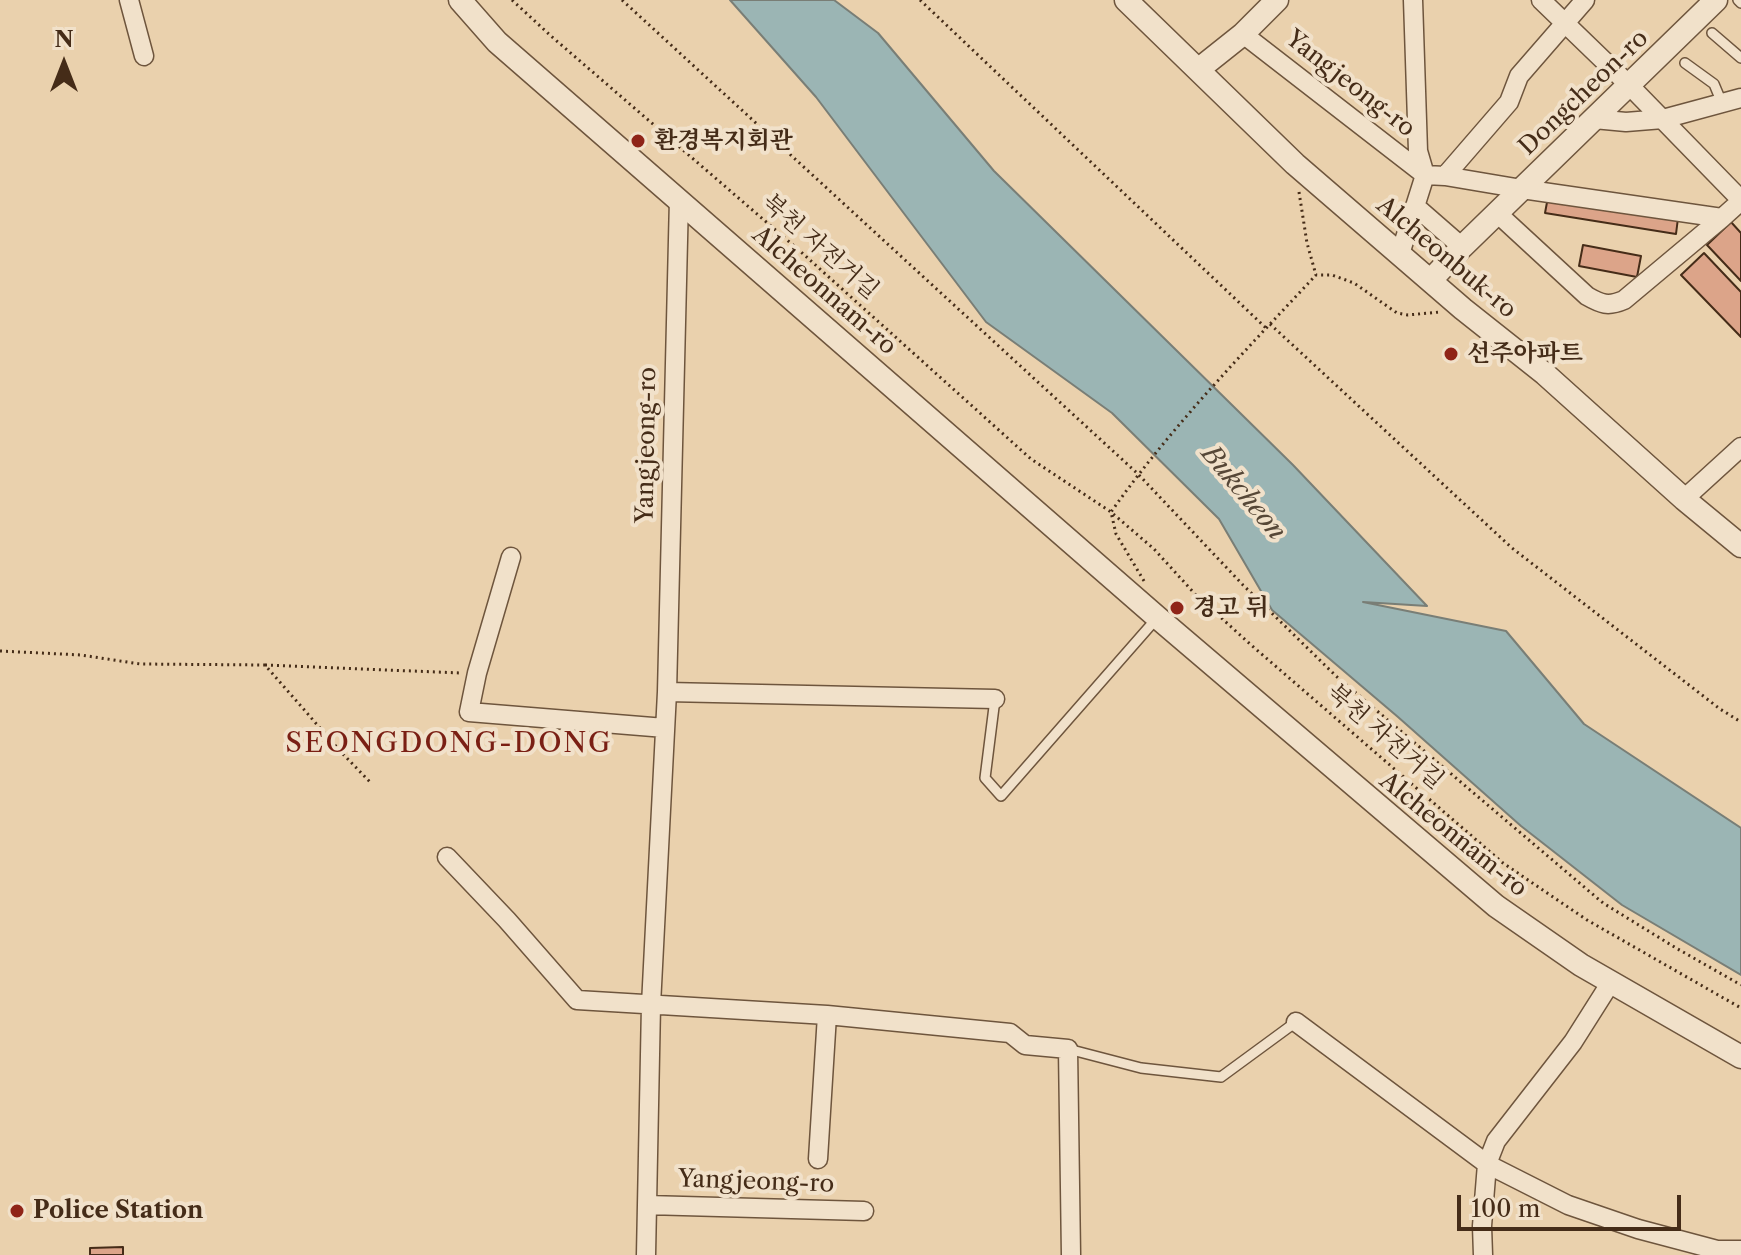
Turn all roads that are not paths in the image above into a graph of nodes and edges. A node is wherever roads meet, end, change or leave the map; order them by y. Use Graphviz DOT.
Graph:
graph roads {
  1 [pos="129,0"];
  2 [pos="460,0"];
  3 [pos="1126,0"];
  4 [pos="1277,0"];
  5 [pos="1413,0"];
  6 [pos="1541,0"];
  7 [pos="1585,0"];
  8 [pos="1716,0"];
  9 [pos="1564,22"];
  10 [pos="1712,33"];
  11 [pos="1243,34"];
  12 [pos="144,56"];
  13 [pos="1741,58"];
  14 [pos="1685,63"];
  15 [pos="1199,69"];
  16 [pos="1629,85"];
  17 [pos="1741,98"];
  18 [pos="1722,104"];
  19 [pos="1594,119"];
  20 [pos="1663,119"];
  21 [pos="1425,175"];
  22 [pos="1445,176"];
  23 [pos="1522,189"];
  24 [pos="679,199"];
  25 [pos="1741,201"];
  26 [pos="1415,206"];
  27 [pos="1497,213"];
  28 [pos="1722,218"];
  29 [pos="1462,247"];
  30 [pos="1400,254"];
  31 [pos="1431,280"];
  32 [pos="1741,447"];
  33 [pos="1684,499"];
  34 [pos="1741,546"];
  35 [pos="511,557"];
  36 [pos="1158,618"];
  37 [pos="667,692"];
  38 [pos="995,699"];
  39 [pos="665,728"];
  40 [pos="447,857"];
  41 [pos="1611,982"];
  42 [pos="651,1005"];
  43 [pos="827,1015"];
  44 [pos="1296,1022"];
  45 [pos="1068,1049"];
  46 [pos="1741,1057"];
  47 [pos="818,1159"];
  48 [pos="1487,1164"];
  49 [pos="647,1205"];
  50 [pos="864,1211"];
  51 [pos="1741,1250"];
  52 [pos="646,1255"];
  53 [pos="1071,1255"];
  54 [pos="1483,1255"];
  1 -- 12 [label="street"];
  2 -- 24 [label="street, Alcheonnam-ro"];
  3 -- 15 [label="street, Alcheonbuk-ro"];
  4 -- 11 [label="street, Yangjeong-ro"];
  5 -- 21 [label="street"];
  6 -- 9 [label="street"];
  7 -- 9 [label="street"];
  8 -- 16 [label="street, Dongcheon-ro"];
  9 -- 16 [label="street"];
  9 -- 22 [label="street"];
  10 -- 13 [label="lane"];
  11 -- 15 [label="street, Yangjeong-ro"];
  11 -- 21 [label="street, Yangjeong-ro"];
  14 -- 18 [label="lane"];
  15 -- 30 [label="street, Alcheonbuk-ro"];
  16 -- 19 [label="street, Dongcheon-ro"];
  16 -- 20 [label="street"];
  17 -- 18 [label="street"];
  18 -- 20 [label="street"];
  19 -- 20 [label="street"];
  19 -- 23 [label="street, Dongcheon-ro"];
  20 -- 25 [label="street"];
  21 -- 22 [label="street, Dongcheon-ro"];
  21 -- 26 [label="street"];
  22 -- 23 [label="street, Dongcheon-ro"];
  23 -- 27 [label="street, Dongcheon-ro"];
  23 -- 28 [label="street, Dongcheon-ro"];
  24 -- 36 [label="street, Alcheonnam-ro"];
  24 -- 37 [label="street, Yangjeong-ro"];
  25 -- 28 [label="street"];
  26 -- 29 [label="street"];
  26 -- 30 [label="street"];
  27 -- 28 [label="street"];
  27 -- 29 [label="street, Dongcheon-ro"];
  29 -- 31 [label="street, Dongcheon-ro"];
  30 -- 31 [label="street, Alcheonbuk-ro"];
  31 -- 33 [label="street, Alcheonbuk-ro"];
  32 -- 33 [label="street"];
  33 -- 34 [label="street, Alcheonbuk-ro"];
  35 -- 39 [label="street"];
  36 -- 38 [label="lane"];
  36 -- 41 [label="street, Alcheonnam-ro"];
  37 -- 38 [label="street"];
  37 -- 39 [label="street, Yangjeong-ro"];
  39 -- 42 [label="street, Yangjeong-ro"];
  40 -- 42 [label="street"];
  41 -- 46 [label="street, Alcheonnam-ro"];
  41 -- 48 [label="street"];
  42 -- 43 [label="street"];
  42 -- 49 [label="street, Yangjeong-ro"];
  43 -- 45 [label="street"];
  43 -- 47 [label="street"];
  44 -- 45 [label="lane"];
  44 -- 48 [label="street"];
  45 -- 53 [label="street"];
  48 -- 51 [label="street"];
  48 -- 54 [label="street"];
  49 -- 50 [label="street, Yangjeong-ro"];
  49 -- 52 [label="street, Yangjeong-ro"];
}
